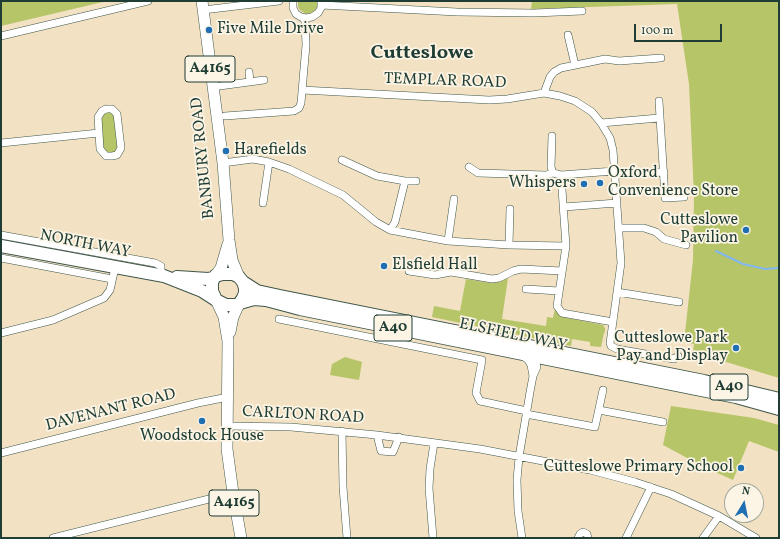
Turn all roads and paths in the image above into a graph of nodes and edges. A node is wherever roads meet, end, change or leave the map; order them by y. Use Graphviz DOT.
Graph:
graph roads {
  1 [pos="148,1"];
  2 [pos="279,1"];
  3 [pos="293,1"];
  4 [pos="321,3"];
  5 [pos="202,6"];
  6 [pos="582,11"];
  7 [pos="304,18"];
  8 [pos="568,35"];
  9 [pos="1,36"];
  10 [pos="660,58"];
  11 [pos="575,65"];
  12 [pos="249,72"];
  13 [pos="264,80"];
  14 [pos="250,82"];
  15 [pos="212,87"];
  16 [pos="302,90"];
  17 [pos="544,93"];
  18 [pos="658,101"];
  19 [pos="225,116"];
  20 [pos="659,118"];
  21 [pos="601,123"];
  22 [pos="99,133"];
  23 [pos="552,136"];
  24 [pos="1,143"];
  25 [pos="342,160"];
  26 [pos="269,162"];
  27 [pos="223,163"];
  28 [pos="469,167"];
  29 [pos="664,172"];
  30 [pos="553,173"];
  31 [pos="614,173"];
  32 [pos="561,175"];
  33 [pos="416,181"];
  34 [pos="405,182"];
  35 [pos="684,197"];
  36 [pos="454,199"];
  37 [pos="263,203"];
  38 [pos="617,203"];
  39 [pos="564,207"];
  40 [pos="510,209"];
  41 [pos="619,228"];
  42 [pos="390,230"];
  43 [pos="1,235"];
  44 [pos="229,240"];
  45 [pos="448,241"];
  46 [pos="509,245"];
  47 [pos="686,245"];
  48 [pos="1,246"];
  49 [pos="566,246"];
  50 [pos="1,258"];
  51 [pos="409,271"];
  52 [pos="562,271"];
  53 [pos="114,273"];
  54 [pos="162,276"];
  55 [pos="215,277"];
  56 [pos="241,279"];
  57 [pos="526,289"];
  58 [pos="559,291"];
  59 [pos="617,292"];
  60 [pos="217,301"];
  61 [pos="679,302"];
  62 [pos="239,303"];
  63 [pos="279,319"];
  64 [pos="613,322"];
  65 [pos="1,333"];
  66 [pos="228,341"];
  67 [pos="524,350"];
  68 [pos="678,356"];
  69 [pos="535,357"];
  70 [pos="533,376"];
  71 [pos="603,390"];
  72 [pos="228,397"];
  73 [pos="779,399"];
  74 [pos="779,409"];
  75 [pos="599,410"];
  76 [pos="526,412"];
  77 [pos="663,422"];
  78 [pos="228,426"];
  79 [pos="342,431"];
  80 [pos="377,434"];
  81 [pos="399,437"];
  82 [pos="434,443"];
  83 [pos="1,453"];
  84 [pos="518,457"];
  85 [pos="652,487"];
  86 [pos="233,493"];
  87 [pos="719,516"];
  88 [pos="53,538"];
  89 [pos="241,538"];
  90 [pos="347,538"];
  91 [pos="433,538"];
  92 [pos="522,538"];
  93 [pos="578,538"];
  94 [pos="588,538"];
  95 [pos="626,538"];
  96 [pos="703,538"];
  97 [pos="756,538"];
  1 -- 9 [label="street"];
  2 -- 5 [label="street"];
  3 -- 7 [label="street"];
  4 -- 6 [label="street"];
  4 -- 7 [label="street"];
  5 -- 15 [label="main road, BANBURY ROAD / A4165"];
  7 -- 16 [label="street"];
  8 -- 11 [label="street"];
  10 -- 11 [label="street"];
  11 -- 17 [label="street"];
  12 -- 14 [label="street"];
  13 -- 14 [label="street"];
  14 -- 15 [label="street"];
  15 -- 27 [label="main road, BANBURY ROAD / A4165"];
  16 -- 17 [label="street, TEMPLAR ROAD"];
  16 -- 19 [label="street"];
  17 -- 21 [label="street, TEMPLAR ROAD"];
  18 -- 20 [label="street"];
  20 -- 21 [label="street"];
  20 -- 29 [label="street"];
  21 -- 31 [label="street, TEMPLAR ROAD"];
  22 -- 22 [label="street"];
  22 -- 24 [label="street"];
  23 -- 30 [label="street"];
  25 -- 34 [label="street"];
  26 -- 27 [label="street"];
  26 -- 37 [label="street"];
  26 -- 42 [label="street"];
  27 -- 44 [label="main road, BANBURY ROAD / A4165"];
  28 -- 30 [label="street"];
  29 -- 31 [label="street"];
  29 -- 35 [label="street"];
  30 -- 32 [label="street"];
  31 -- 32 [label="street"];
  31 -- 38 [label="street, TEMPLAR ROAD"];
  32 -- 39 [label="street"];
  33 -- 34 [label="street"];
  34 -- 42 [label="street"];
  36 -- 45 [label="street"];
  38 -- 39 [label="street"];
  38 -- 41 [label="street, TEMPLAR ROAD"];
  39 -- 49 [label="street"];
  40 -- 46 [label="street"];
  41 -- 47 [label="street"];
  41 -- 59 [label="street, TEMPLAR ROAD"];
  42 -- 45 [label="street"];
  43 -- 54 [label="street"];
  44 -- 55 [label="main road, BANBURY ROAD / A4165"];
  44 -- 56 [label="main road, BANBURY ROAD / A4165"];
  45 -- 46 [label="street"];
  46 -- 49 [label="street"];
  48 -- 53 [label="highway, NORTH WAY"];
  49 -- 52 [label="street"];
  50 -- 53 [label="street"];
  51 -- 52 [label="street"];
  52 -- 58 [label="street"];
  53 -- 54 [label="highway, NORTH WAY"];
  53 -- 65 [label="street"];
  54 -- 55 [label="highway, NORTH WAY"];
  54 -- 60 [label="highway, NORTH WAY"];
  55 -- 56 [label="highway"];
  55 -- 60 [label="highway"];
  56 -- 62 [label="highway"];
  56 -- 67 [label="highway, ELSFIELD WAY / A40"];
  57 -- 58 [label="street"];
  58 -- 64 [label="street"];
  59 -- 61 [label="street"];
  59 -- 64 [label="street, TEMPLAR ROAD"];
  60 -- 62 [label="highway"];
  60 -- 66 [label="main road, A4165"];
  62 -- 66 [label="main road, A4165"];
  62 -- 67 [label="highway, ELSFIELD WAY / A40"];
  63 -- 76 [label="street"];
  64 -- 68 [label="street, TEMPLAR ROAD"];
  66 -- 72 [label="main road, A4165"];
  67 -- 69 [label="highway, ELSFIELD WAY / A40"];
  67 -- 70 [label="street"];
  67 -- 73 [label="highway, ELSFIELD WAY / A40"];
  69 -- 70 [label="street"];
  69 -- 74 [label="highway, ELSFIELD WAY / A40"];
  70 -- 76 [label="street"];
  71 -- 75 [label="street"];
  72 -- 78 [label="main road, A4165"];
  72 -- 83 [label="street, DAVENANT ROAD"];
  75 -- 76 [label="street"];
  75 -- 77 [label="street"];
  76 -- 84 [label="street"];
  78 -- 79 [label="street, CARLTON ROAD"];
  78 -- 86 [label="main road, A4165"];
  79 -- 80 [label="street, CARLTON ROAD"];
  79 -- 90 [label="street"];
  80 -- 81 [label="street, CARLTON ROAD"];
  80 -- 81 [label="street, CARLTON ROAD"];
  81 -- 82 [label="street, CARLTON ROAD"];
  82 -- 84 [label="street, CARLTON ROAD"];
  82 -- 91 [label="street"];
  84 -- 85 [label="street, CARLTON ROAD"];
  84 -- 92 [label="street"];
  85 -- 87 [label="street, CARLTON ROAD"];
  85 -- 95 [label="street"];
  86 -- 88 [label="street"];
  86 -- 89 [label="main road, A4165"];
  87 -- 96 [label="street"];
  87 -- 97 [label="street, CARLTON ROAD"];
  93 -- 94 [label="street"];
}
